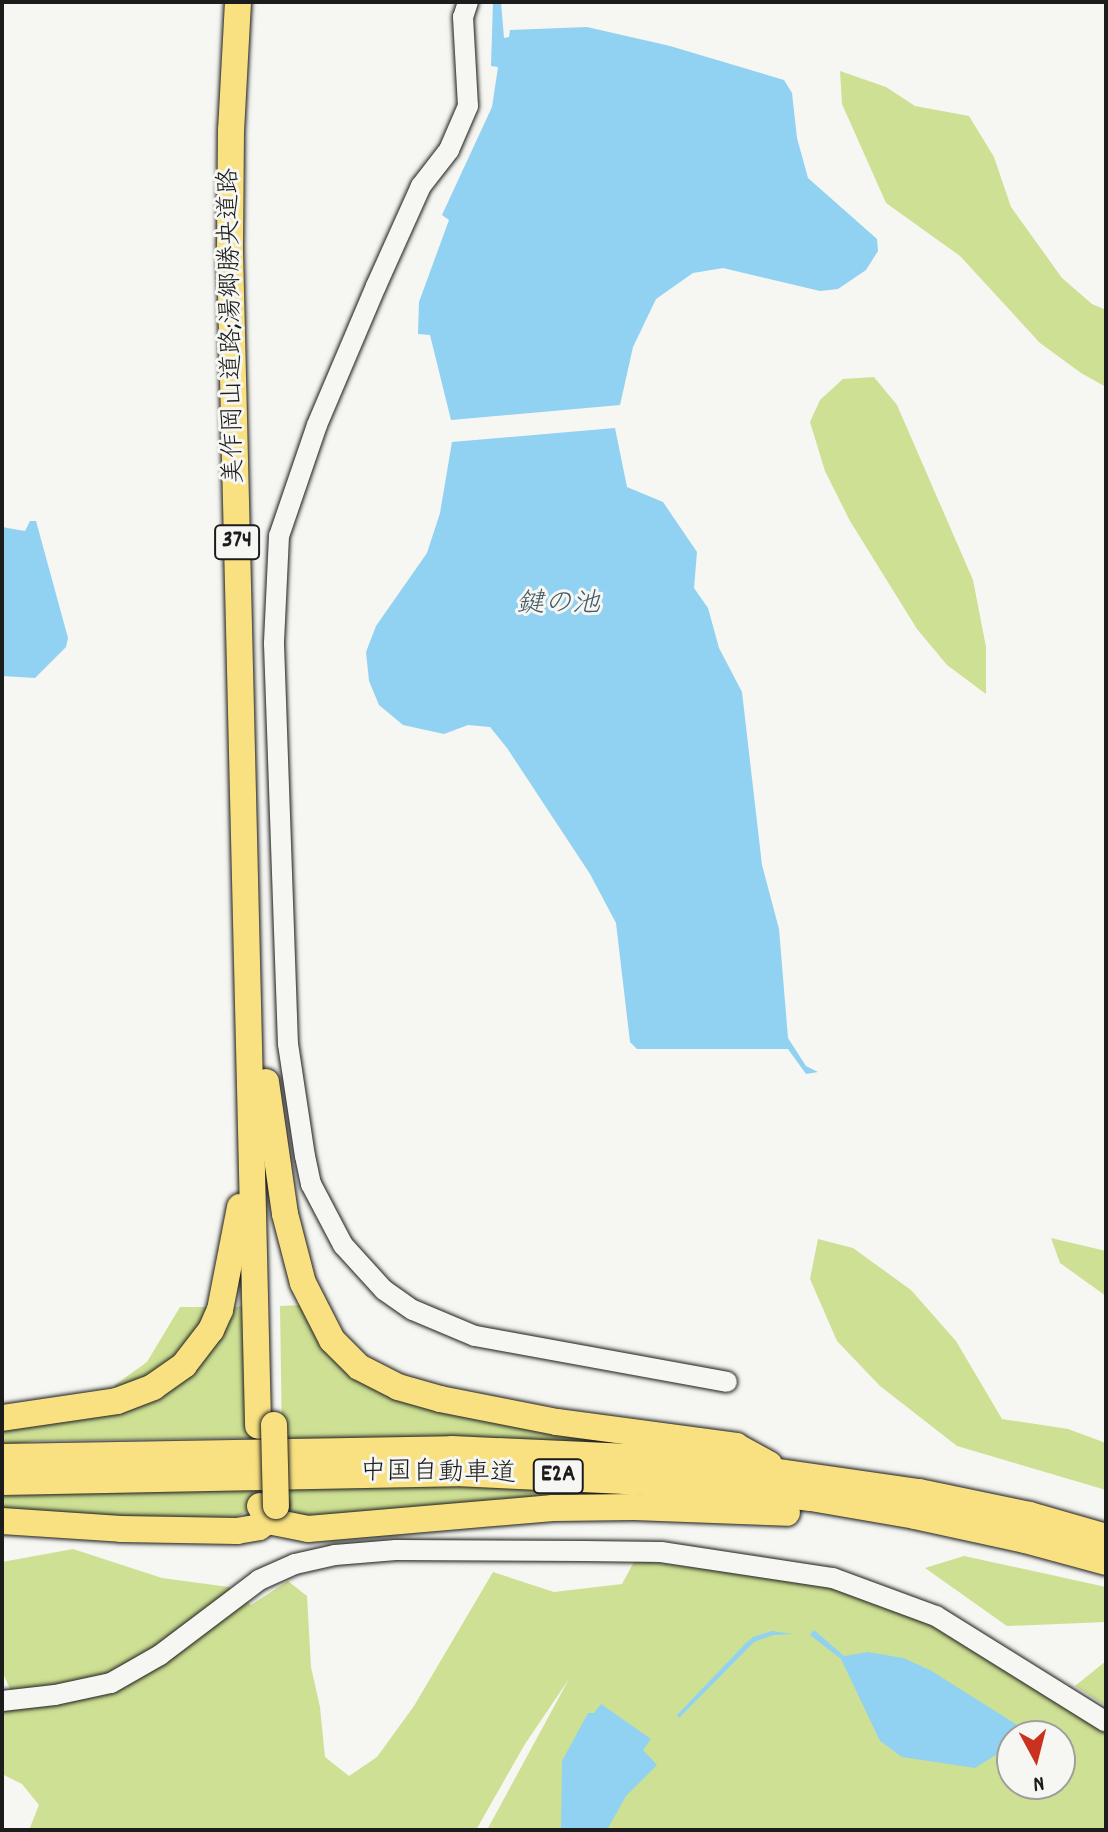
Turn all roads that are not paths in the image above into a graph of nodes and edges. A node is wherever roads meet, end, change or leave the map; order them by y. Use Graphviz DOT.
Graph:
graph roads {
  1 [pos="238,2"];
  2 [pos="254,2"];
  3 [pos="468,2"];
  4 [pos="258,1082"];
  5 [pos="727,1382"];
  6 [pos="2,1418"];
  7 [pos="2,1457"];
  8 [pos="780,1470"];
  9 [pos="2,1482"];
  10 [pos="268,1511"];
  11 [pos="2,1521"];
  12 [pos="1106,1537"];
  13 [pos="1025,1540"];
  14 [pos="1106,1562"];
  15 [pos="2,1701"];
  16 [pos="1106,1722"];
  1 -- 4 [label="highway, 美作岡山道路;湯郷勝央道路 / 374"];
  2 -- 4 [label="highway, 美作岡山道路;湯郷勝央道路 / 374"];
  3 -- 5 [label="street"];
  4 -- 6 [label="highway"];
  4 -- 8 [label="highway"];
  4 -- 10 [label="highway, bridge"];
  7 -- 8 [label="highway, 中国自動車道 / E2A"];
  8 -- 12 [label="highway, 中国自動車道 / E2A"];
  9 -- 13 [label="highway, 中国自動車道 / E2A"];
  10 -- 11 [label="highway"];
  10 -- 13 [label="highway"];
  13 -- 14 [label="highway, 中国自動車道 / E2A"];
  15 -- 16 [label="street"];
}
